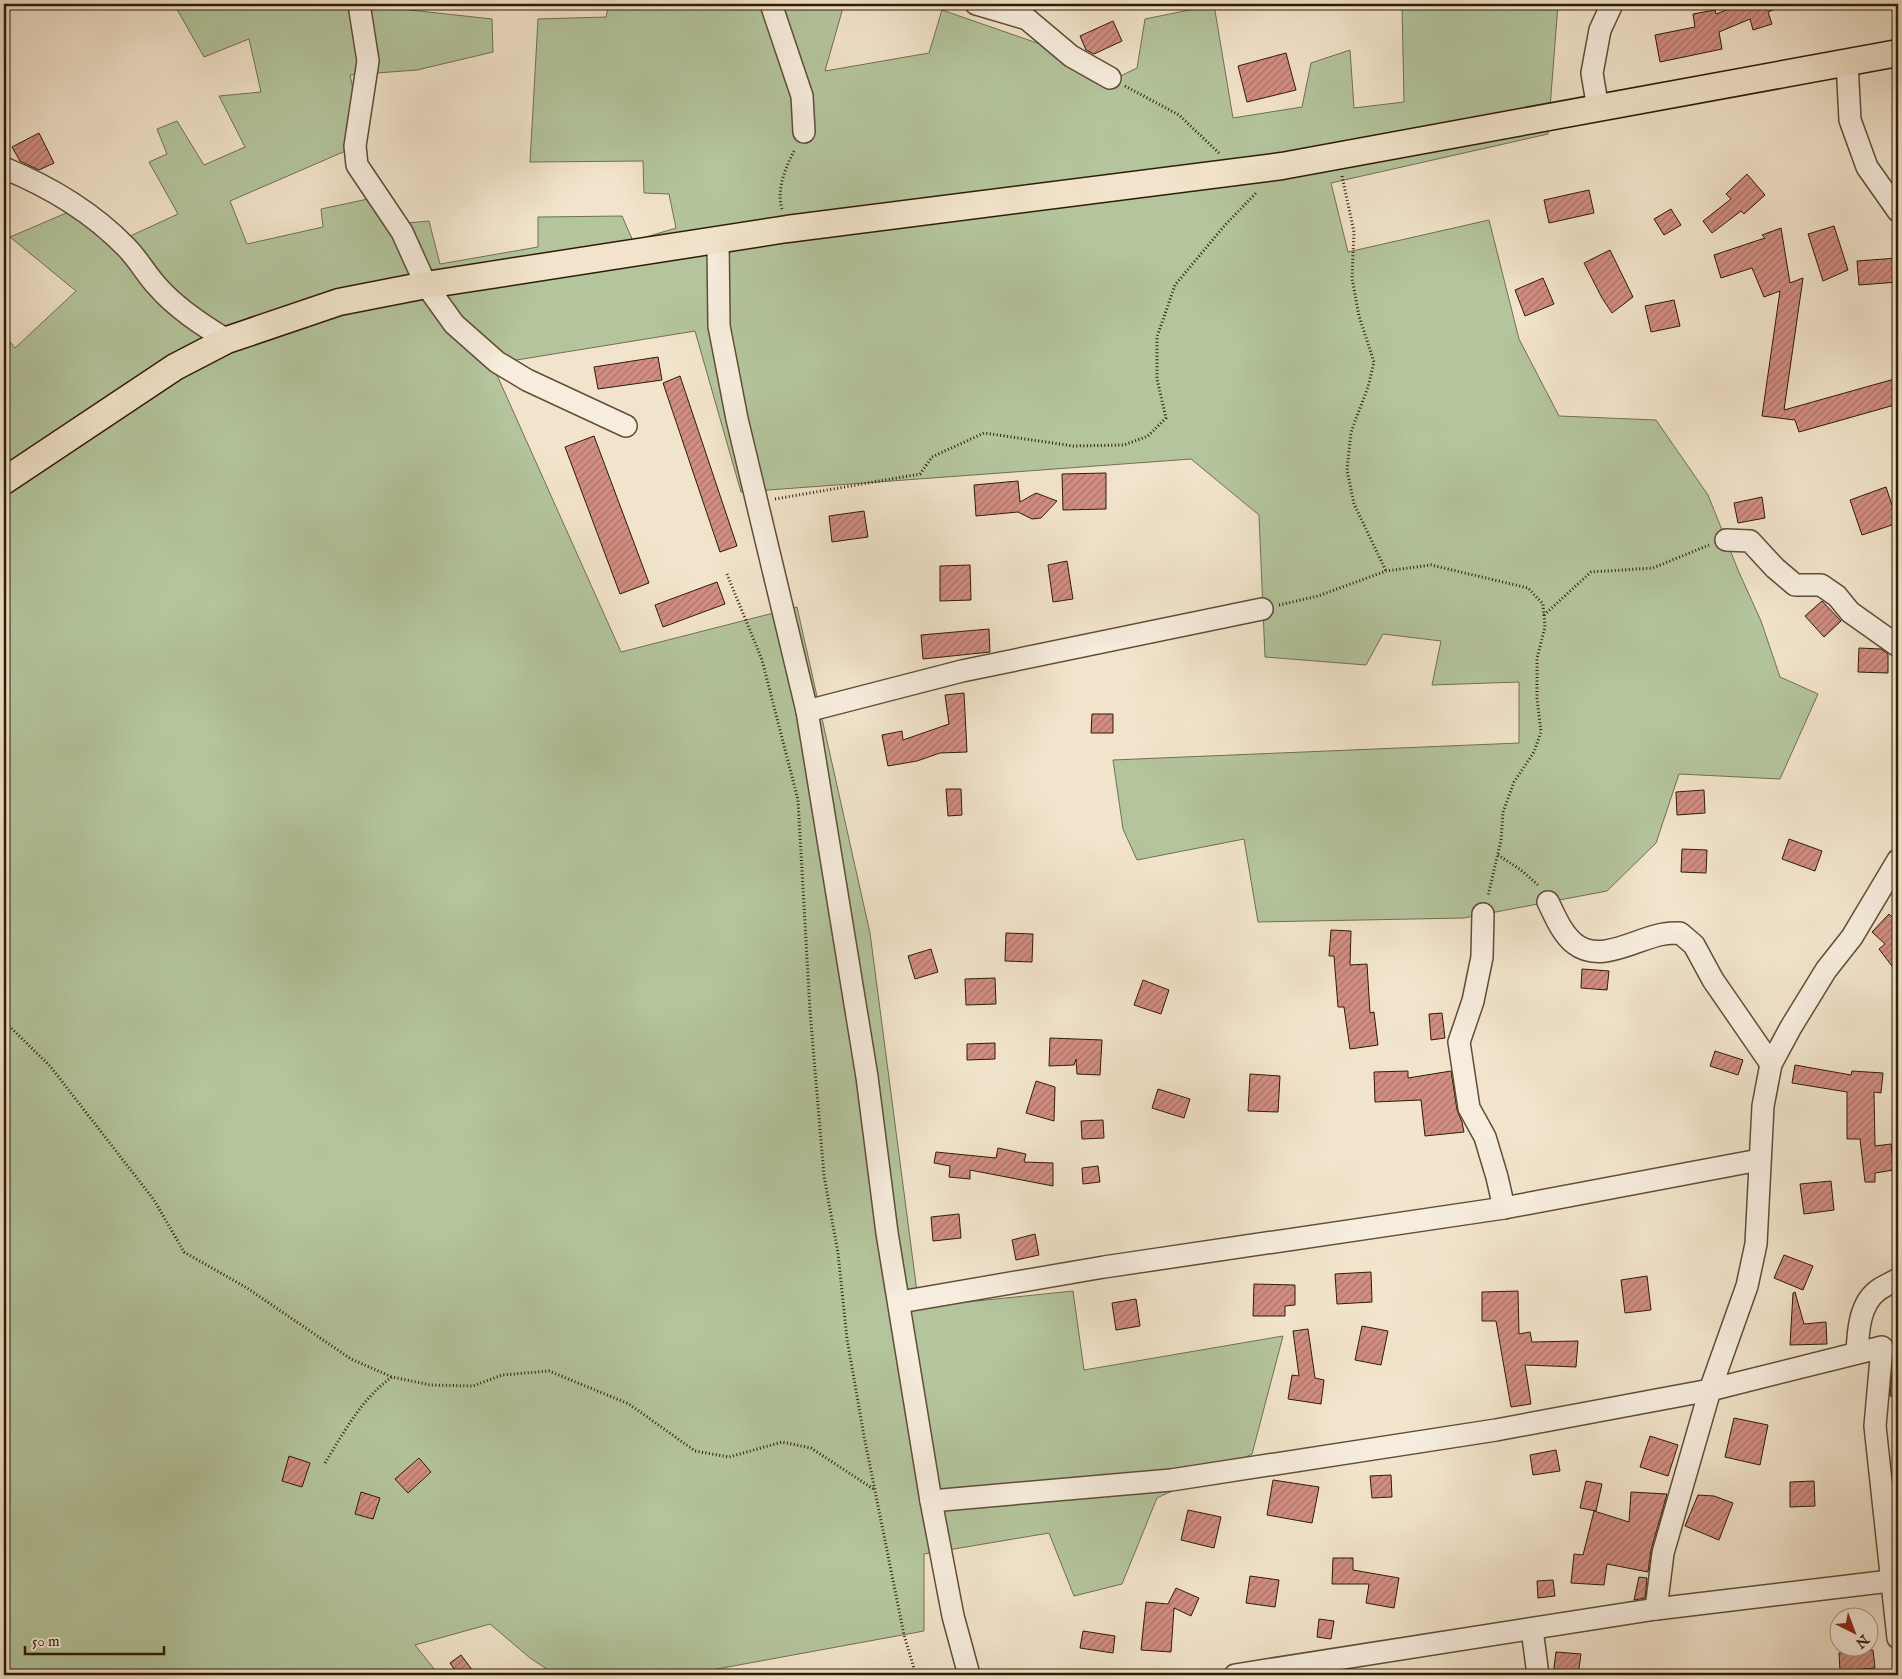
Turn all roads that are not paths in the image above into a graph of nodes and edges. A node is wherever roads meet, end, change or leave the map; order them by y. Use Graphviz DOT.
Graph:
graph roads {
  1 [pos="359,4"];
  2 [pos="771,4"];
  3 [pos="976,4"];
  4 [pos="1612,4"];
  5 [pos="1898,53"];
  6 [pos="1847,62"];
  7 [pos="1110,78"];
  8 [pos="1598,109"];
  9 [pos="804,132"];
  10 [pos="4,168"];
  11 [pos="1898,211"];
  12 [pos="718,241"];
  13 [pos="426,285"];
  14 [pos="227,340"];
  15 [pos="626,426"];
  16 [pos="4,481"];
  17 [pos="1726,540"];
  18 [pos="1262,609"];
  19 [pos="1898,646"];
  20 [pos="807,711"];
  21 [pos="1898,860"];
  22 [pos="1548,902"];
  23 [pos="1483,914"];
  24 [pos="1771,1064"];
  25 [pos="1759,1160"];
  26 [pos="1504,1208"];
  27 [pos="1898,1279"];
  28 [pos="900,1302"];
  29 [pos="1857,1353"];
  30 [pos="1710,1390"];
  31 [pos="932,1501"];
  32 [pos="1893,1574"];
  33 [pos="1656,1609"];
  34 [pos="1532,1629"];
  35 [pos="1898,1638"];
  36 [pos="969,1675"];
  37 [pos="1235,1675"];
  38 [pos="1538,1675"];
  1 -- 13 [label="street"];
  2 -- 9 [label="street"];
  3 -- 7 [label="street"];
  4 -- 8 [label="street"];
  5 -- 6 [label="main road"];
  6 -- 8 [label="main road"];
  6 -- 11 [label="street"];
  8 -- 12 [label="main road"];
  10 -- 14 [label="street"];
  12 -- 13 [label="main road"];
  12 -- 20 [label="street"];
  13 -- 14 [label="main road"];
  13 -- 15 [label="street"];
  14 -- 16 [label="main road"];
  17 -- 19 [label="street"];
  18 -- 20 [label="street"];
  20 -- 28 [label="street"];
  21 -- 24 [label="street"];
  22 -- 24 [label="street"];
  23 -- 26 [label="street"];
  24 -- 25 [label="street"];
  25 -- 26 [label="street"];
  25 -- 30 [label="street"];
  26 -- 28 [label="street"];
  27 -- 29 [label="street"];
  28 -- 31 [label="street"];
  29 -- 30 [label="street"];
  29 -- 32 [label="street"];
  30 -- 31 [label="street"];
  30 -- 33 [label="street"];
  31 -- 36 [label="street"];
  32 -- 33 [label="street"];
  32 -- 35 [label="street"];
  33 -- 34 [label="street"];
  34 -- 37 [label="street"];
  34 -- 38 [label="street"];
}
